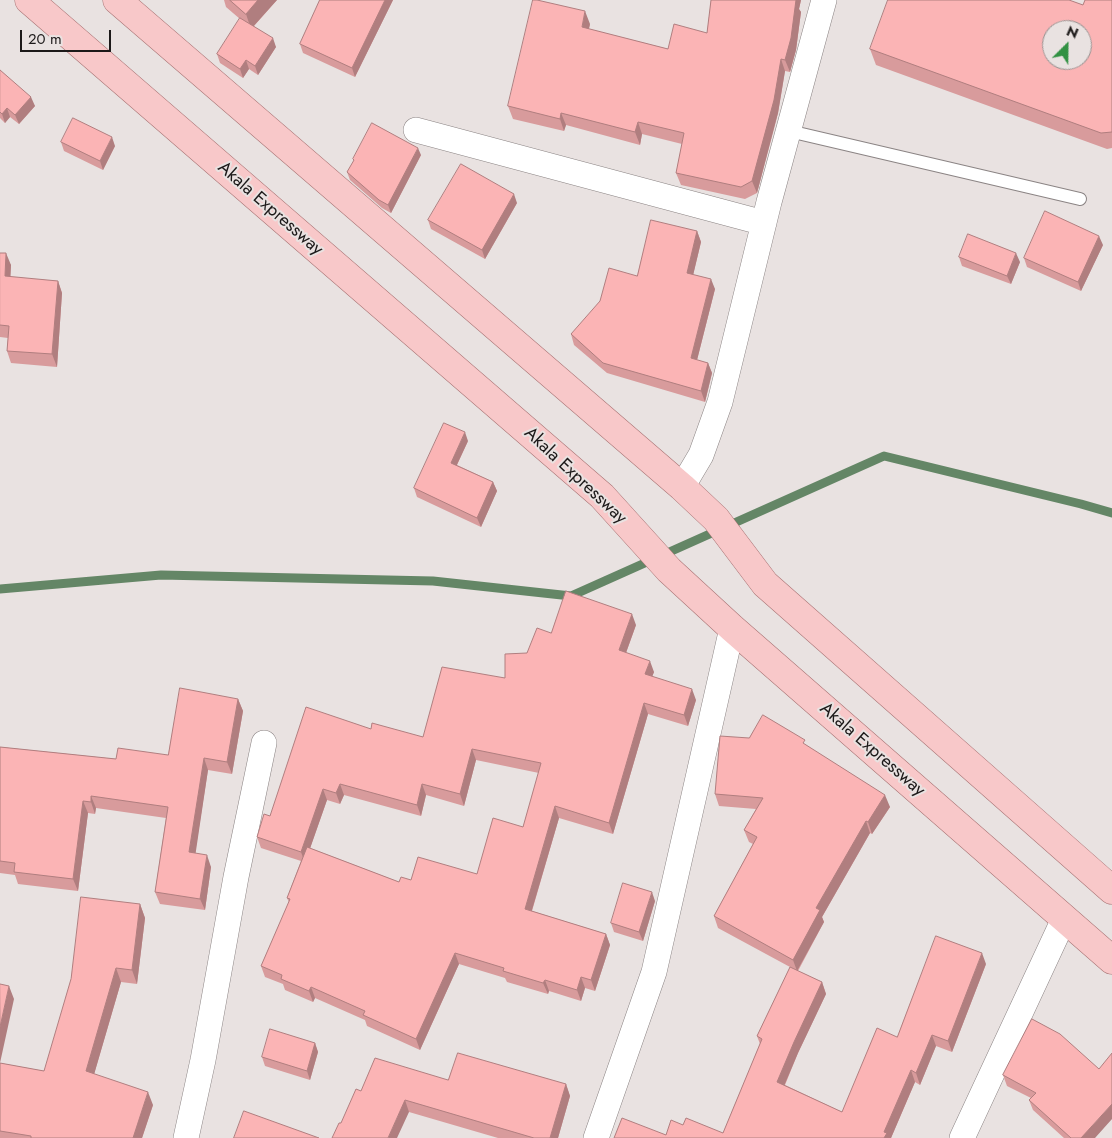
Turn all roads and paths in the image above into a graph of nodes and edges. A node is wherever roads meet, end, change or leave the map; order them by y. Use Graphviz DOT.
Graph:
graph roads {
  1 [pos="29,0"];
  2 [pos="116,0"];
  3 [pos="824,0"];
  4 [pos="416,130"];
  5 [pos="789,131"];
  6 [pos="1080,199"];
  7 [pos="764,223"];
  8 [pos="682,487"];
  9 [pos="732,628"];
  10 [pos="264,743"];
  11 [pos="1112,890"];
  12 [pos="1064,919"];
  13 [pos="1112,960"];
  14 [pos="186,1138"];
  15 [pos="596,1138"];
  16 [pos="962,1138"];
  1 -- 9 [label="main road, Akala Expressway"];
  2 -- 8 [label="main road"];
  3 -- 5 [label="street"];
  4 -- 7 [label="street"];
  5 -- 6 [label="lane"];
  5 -- 7 [label="street"];
  7 -- 8 [label="street"];
  8 -- 11 [label="main road"];
  9 -- 12 [label="main road, Akala Expressway"];
  9 -- 15 [label="street"];
  10 -- 14 [label="street"];
  12 -- 13 [label="main road, Akala Expressway"];
  12 -- 16 [label="street"];
}
